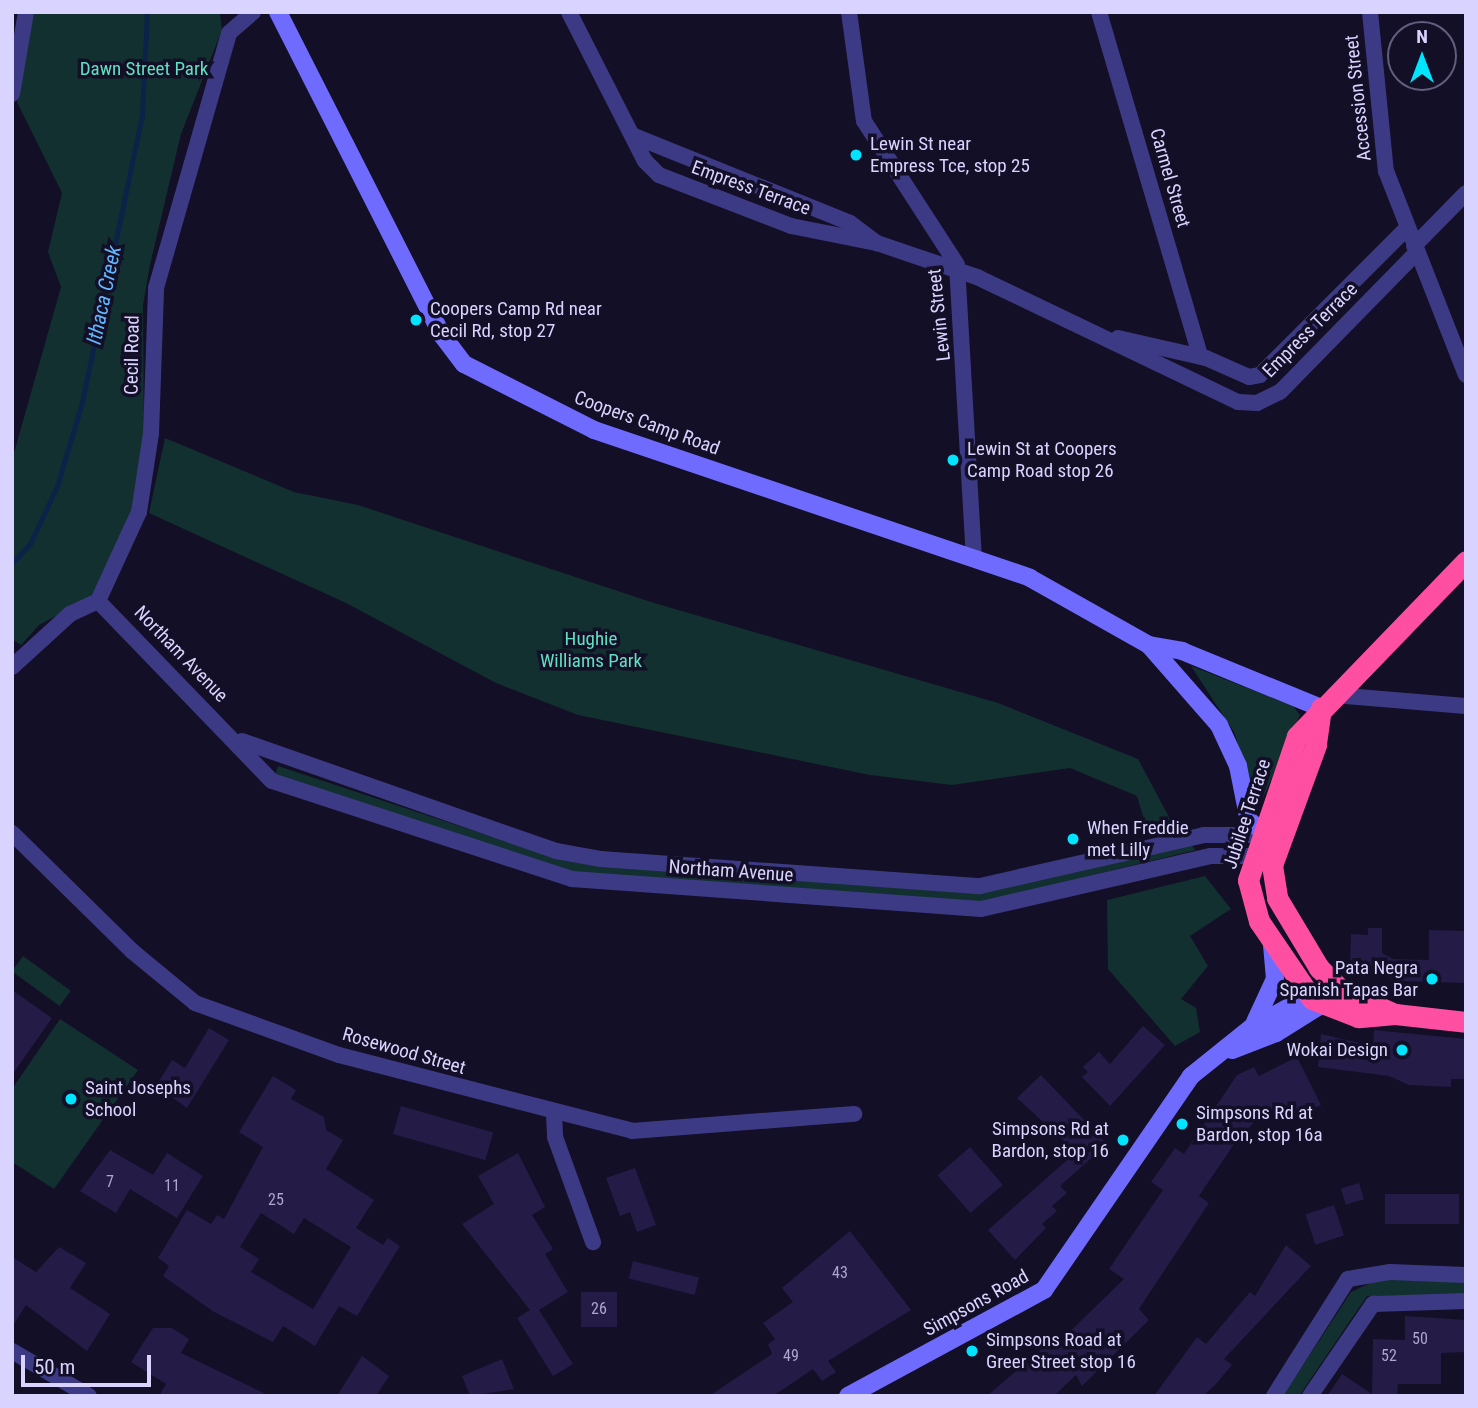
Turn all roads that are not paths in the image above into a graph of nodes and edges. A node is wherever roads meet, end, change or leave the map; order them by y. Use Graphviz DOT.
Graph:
graph roads {
  1 [pos="26,12"];
  2 [pos="253,12"];
  3 [pos="278,12"];
  4 [pos="569,12"];
  5 [pos="849,12"];
  6 [pos="1099,12"];
  7 [pos="1370,12"];
  8 [pos="12,94"];
  9 [pos="633,135"];
  10 [pos="1466,193"];
  11 [pos="1407,228"];
  12 [pos="877,243"];
  13 [pos="1415,249"];
  14 [pos="958,271"];
  15 [pos="1109,336"];
  16 [pos="1200,356"];
  17 [pos="1466,374"];
  18 [pos="974,558"];
  19 [pos="1466,561"];
  20 [pos="98,601"];
  21 [pos="1149,645"];
  22 [pos="12,667"];
  23 [pos="1328,702"];
  24 [pos="1466,706"];
  25 [pos="234,737"];
  26 [pos="12,833"];
  27 [pos="1258,841"];
  28 [pos="1276,850"];
  29 [pos="1271,941"];
  30 [pos="1337,988"];
  31 [pos="1315,1000"];
  32 [pos="1395,1014"];
  33 [pos="1466,1022"];
  34 [pos="1251,1028"];
  35 [pos="1225,1052"];
  36 [pos="854,1114"];
  37 [pos="554,1115"];
  38 [pos="593,1242"];
  39 [pos="1466,1275"];
  40 [pos="1466,1301"];
  41 [pos="12,1351"];
  42 [pos="89,1396"];
  43 [pos="848,1396"];
  44 [pos="1274,1396"];
  45 [pos="1310,1396"];
  1 -- 8 [label="street"];
  2 -- 20 [label="street, Cecil Road"];
  3 -- 18 [label="main road, Coopers Camp Road"];
  4 -- 9 [label="street, Empress Terrace"];
  5 -- 14 [label="street, Lewin Street"];
  6 -- 16 [label="street, Carmel Street"];
  7 -- 11 [label="street, Accession Street"];
  9 -- 12 [label="street, Empress Terrace"];
  9 -- 12 [label="street, Empress Terrace"];
  10 -- 13 [label="street, Empress Terrace"];
  11 -- 13 [label="street, Accession Street"];
  11 -- 16 [label="street, Empress Terrace"];
  12 -- 14 [label="street, Empress Terrace"];
  13 -- 15 [label="street, Empress Terrace"];
  13 -- 17 [label="street, Accession Street"];
  14 -- 15 [label="street, Empress Terrace"];
  14 -- 18 [label="street, Lewin Street"];
  15 -- 16 [label="street, Empress Terrace"];
  18 -- 21 [label="main road, Coopers Camp Road"];
  19 -- 23 [label="highway, Jubilee Terrace"];
  20 -- 22 [label="street"];
  20 -- 25 [label="street, Northam Avenue"];
  21 -- 23 [label="main road, Coopers Camp Road"];
  21 -- 27 [label="main road, Coopers Camp Road"];
  23 -- 24 [label="street"];
  23 -- 27 [label="highway, Jubilee Terrace"];
  23 -- 28 [label="highway, Jubilee Terrace"];
  25 -- 27 [label="street, Northam Avenue"];
  25 -- 27 [label="street, Northam Avenue"];
  26 -- 37 [label="street, Rosewood Street"];
  27 -- 28 [label="highway"];
  27 -- 29 [label="highway, Jubilee Terrace"];
  28 -- 30 [label="highway, Jubilee Terrace"];
  29 -- 31 [label="highway, Jubilee Terrace"];
  29 -- 34 [label="main road"];
  30 -- 31 [label="highway"];
  30 -- 32 [label="highway"];
  31 -- 32 [label="highway"];
  31 -- 34 [label="main road, Simpsons Road"];
  31 -- 35 [label="main road, Simpsons Road"];
  32 -- 33 [label="highway"];
  34 -- 35 [label="main road, Simpsons Road"];
  35 -- 43 [label="main road, Simpsons Road"];
  36 -- 37 [label="street, Rosewood Street"];
  37 -- 38 [label="street"];
  39 -- 44 [label="street"];
  40 -- 45 [label="street"];
  41 -- 42 [label="street"];
}
